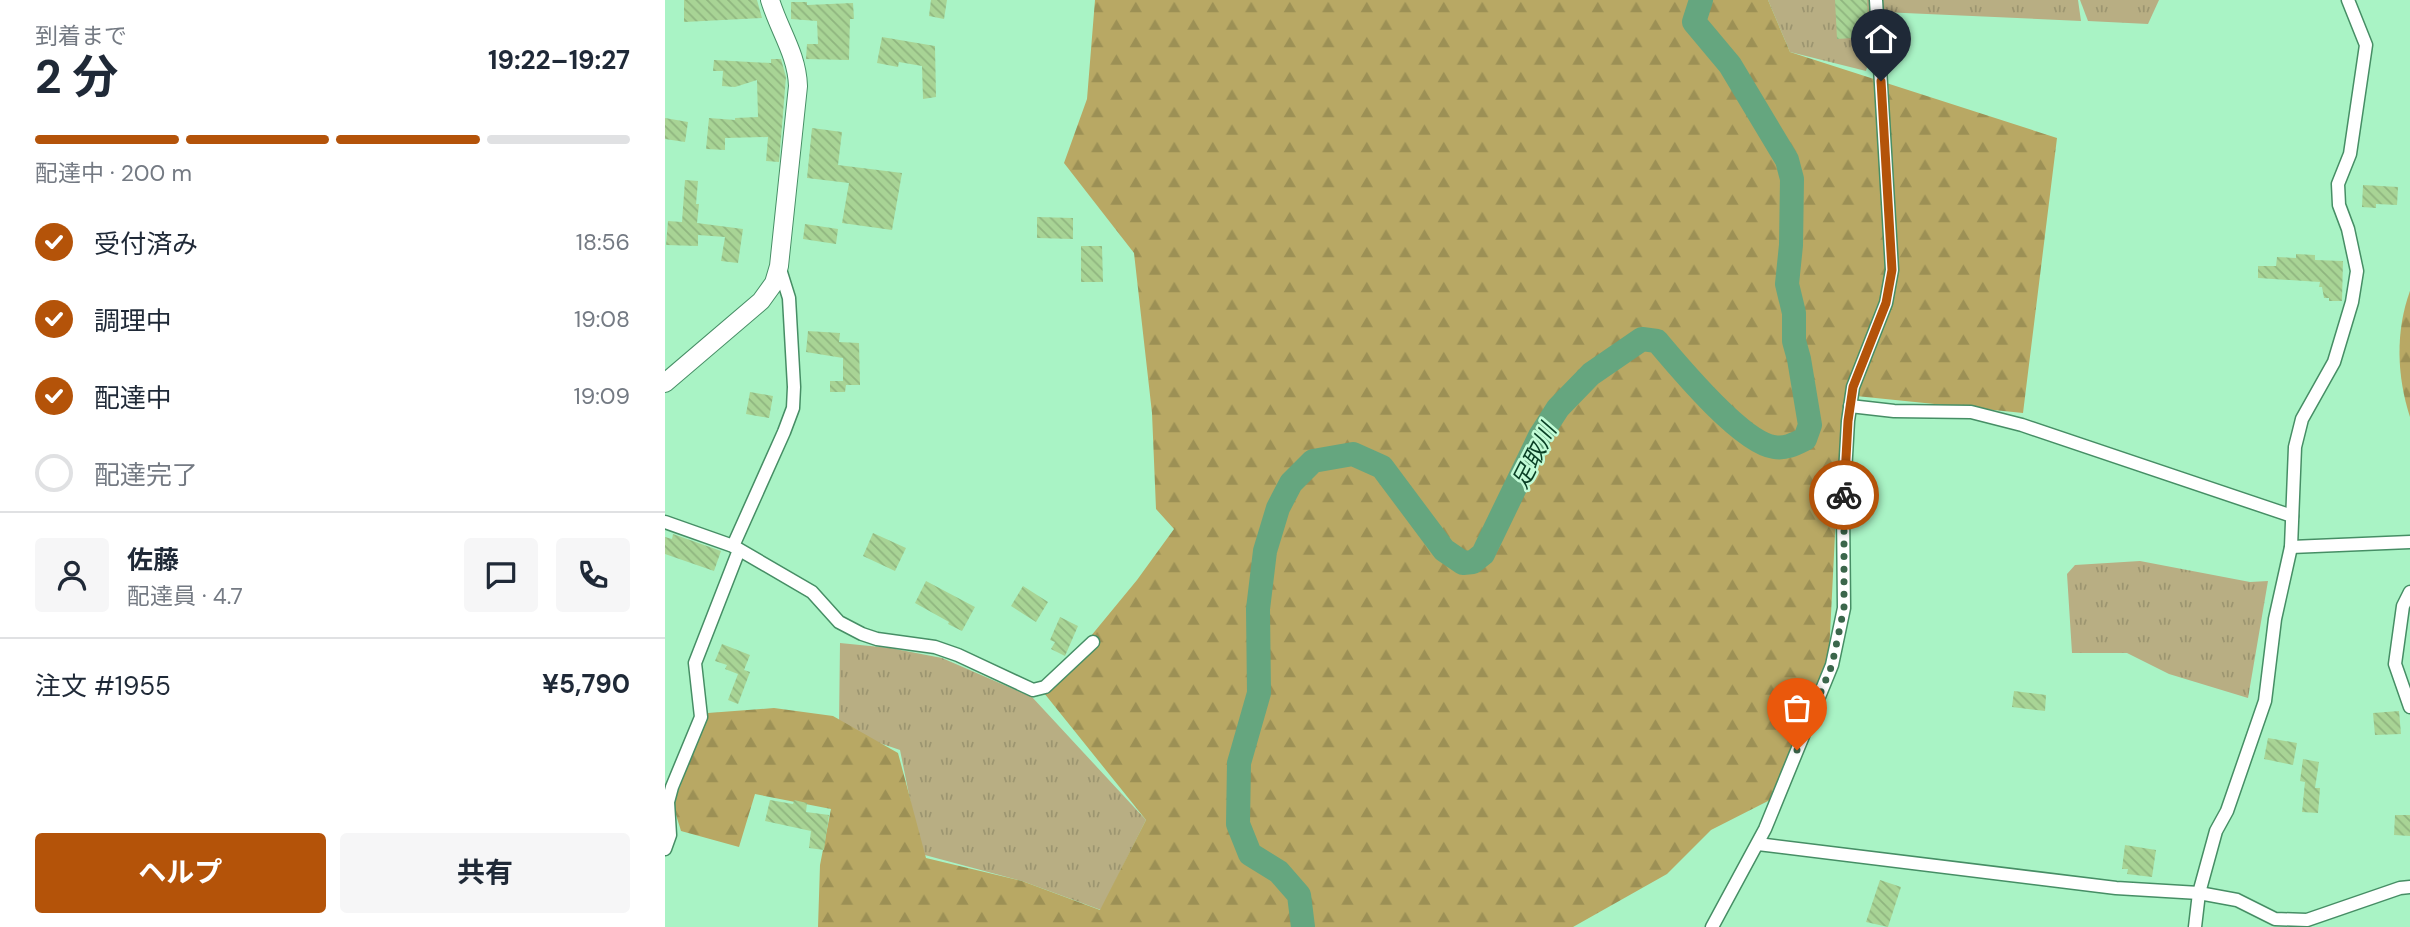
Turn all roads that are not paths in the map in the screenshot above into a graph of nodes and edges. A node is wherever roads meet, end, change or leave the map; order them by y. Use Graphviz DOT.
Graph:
graph roads {
  1 [pos="769,0"];
  2 [pos="1876,0"];
  3 [pos="2348,0"];
  4 [pos="779,266"];
  5 [pos="665,383"];
  6 [pos="1850,406"];
  7 [pos="2292,516"];
  8 [pos="665,522"];
  9 [pos="2410,542"];
  10 [pos="2291,547"];
  11 [pos="736,548"];
  12 [pos="2410,592"];
  13 [pos="1093,642"];
  14 [pos="2410,707"];
  15 [pos="1758,844"];
  16 [pos="665,849"];
  17 [pos="2410,887"];
  18 [pos="2199,893"];
  19 [pos="1712,927"];
  20 [pos="2195,927"];
  1 -- 4 [label="street"];
  2 -- 6 [label="street"];
  3 -- 7 [label="street"];
  4 -- 5 [label="street"];
  4 -- 11 [label="street"];
  6 -- 7 [label="street"];
  6 -- 15 [label="street"];
  7 -- 10 [label="street"];
  8 -- 11 [label="street"];
  9 -- 10 [label="street"];
  10 -- 18 [label="street"];
  11 -- 13 [label="street"];
  11 -- 16 [label="street"];
  12 -- 14 [label="street"];
  15 -- 18 [label="street"];
  15 -- 19 [label="street"];
  17 -- 18 [label="street"];
  18 -- 20 [label="street"];
}
